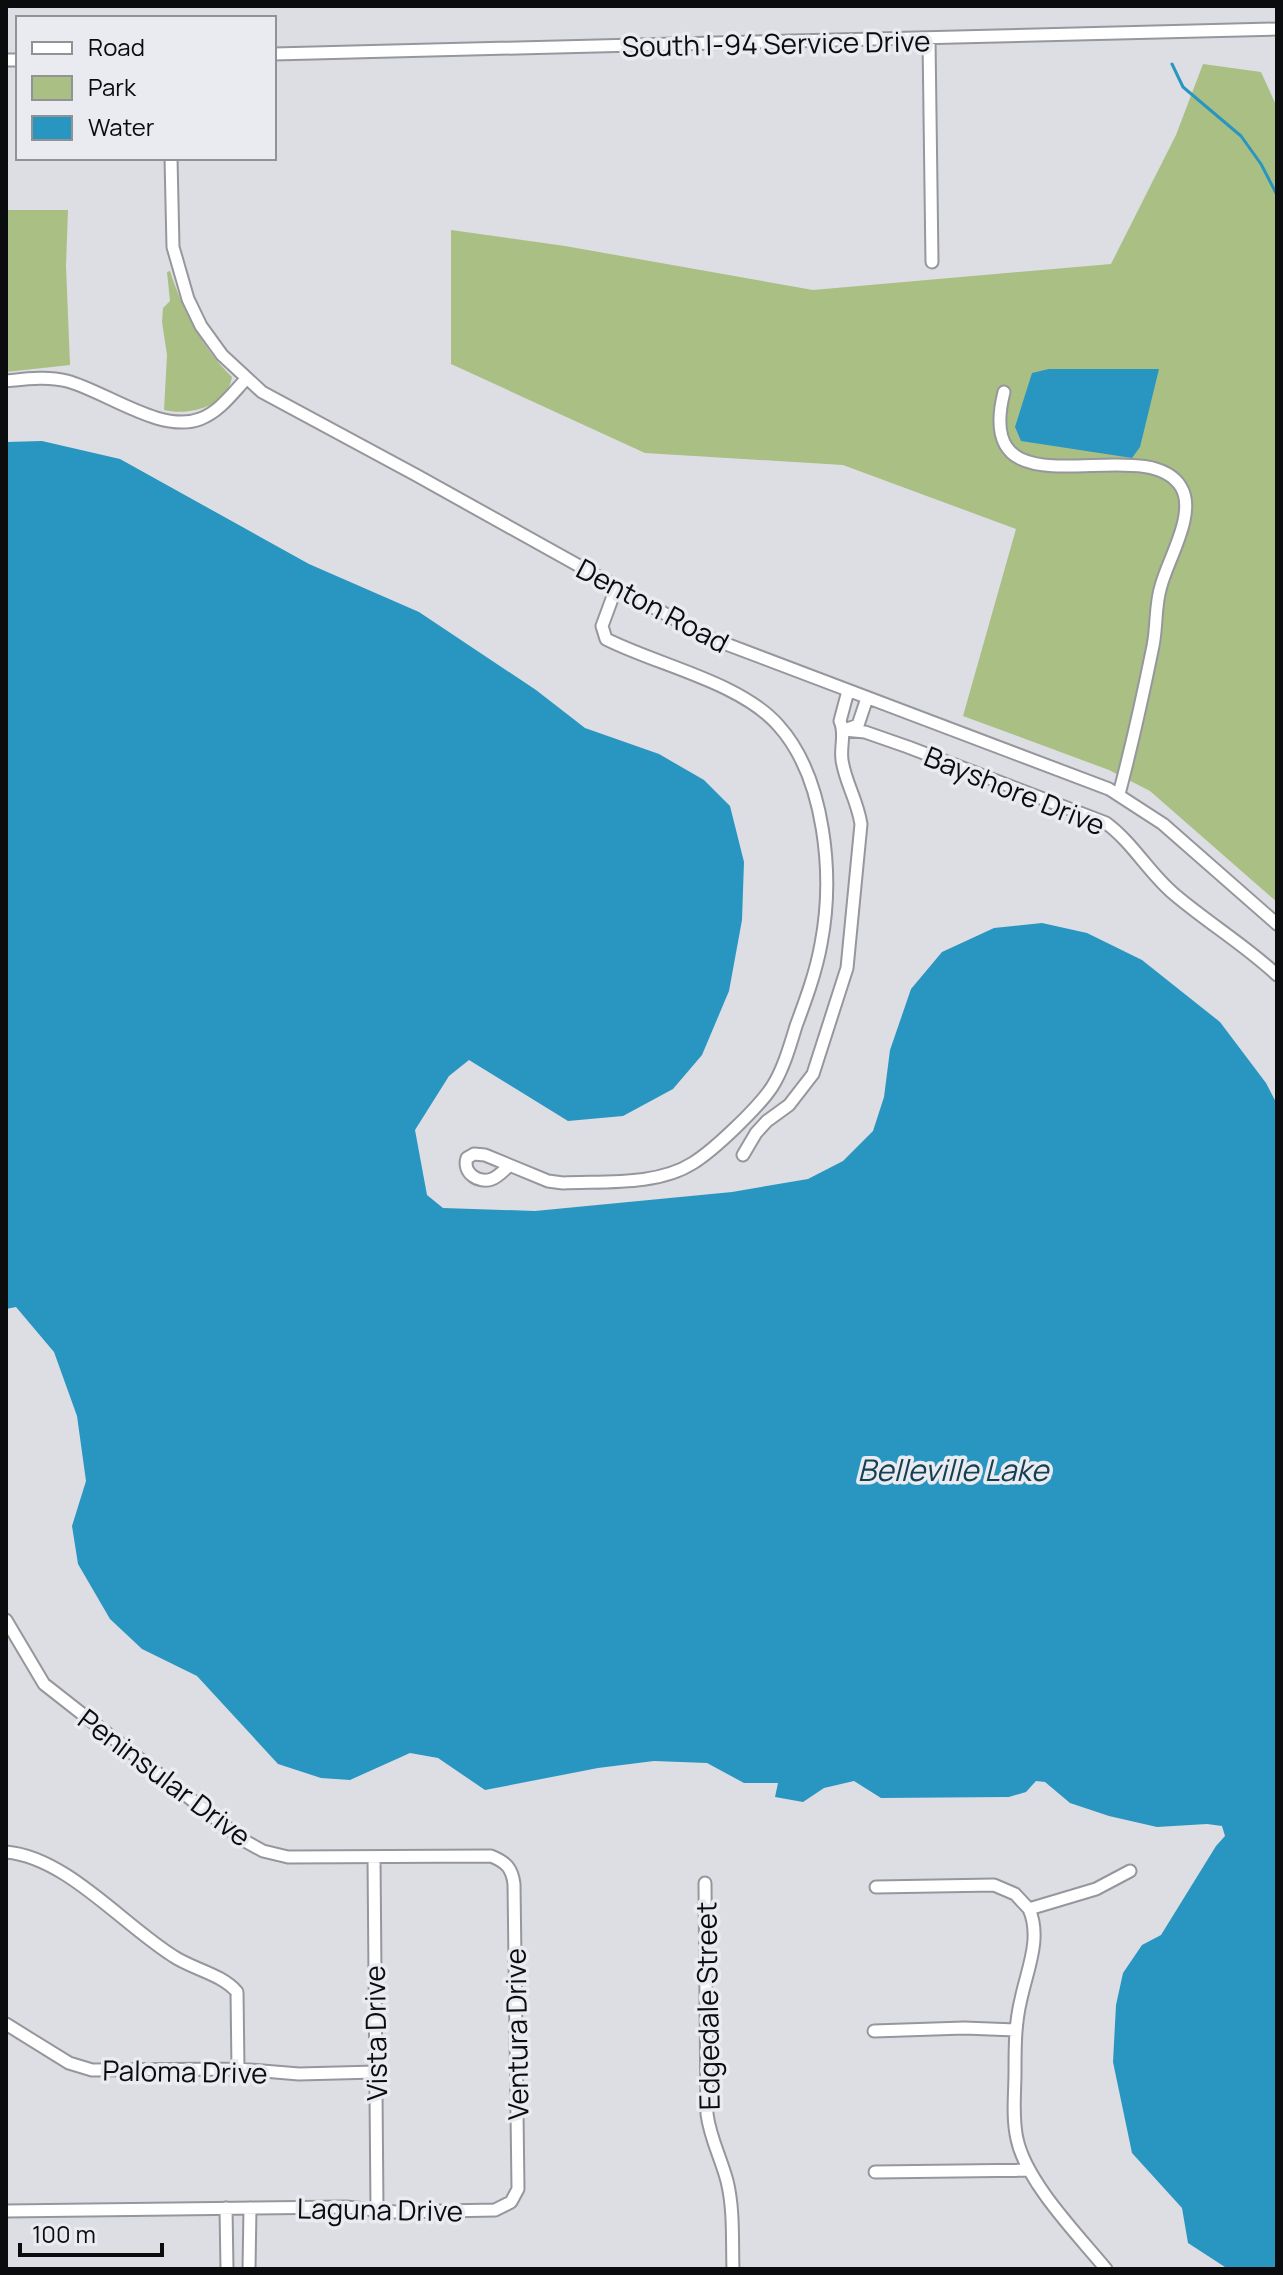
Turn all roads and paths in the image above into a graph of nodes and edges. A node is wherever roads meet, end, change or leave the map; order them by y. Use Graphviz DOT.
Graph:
graph roads {
  1 [pos="1277,29"];
  2 [pos="929,39"];
  3 [pos="276,54"];
  4 [pos="171,160"];
  5 [pos="932,262"];
  6 [pos="246,379"];
  7 [pos="6,381"];
  8 [pos="1004,392"];
  9 [pos="616,588"];
  10 [pos="848,691"];
  11 [pos="867,698"];
  12 [pos="844,730"];
  13 [pos="1119,794"];
  14 [pos="1277,924"];
  15 [pos="1277,975"];
  16 [pos="743,1155"];
  17 [pos="509,1166"];
  18 [pos="6,1620"];
  19 [pos="6,1852"];
  20 [pos="374,1857"];
  21 [pos="509,1866"];
  22 [pos="1130,1871"];
  23 [pos="705,1883"];
  24 [pos="876,1887"];
  25 [pos="1029,1909"];
  26 [pos="6,2024"];
  27 [pos="1016,2030"];
  28 [pos="874,2031"];
  29 [pos="238,2069"];
  30 [pos="376,2072"];
  31 [pos="1029,2170"];
  32 [pos="875,2172"];
  33 [pos="511,2202"];
  34 [pos="226,2208"];
  35 [pos="250,2208"];
  36 [pos="377,2209"];
  37 [pos="6,2211"];
  38 [pos="227,2269"];
  39 [pos="249,2269"];
  40 [pos="733,2269"];
  41 [pos="1106,2269"];
  1 -- 2 [label="street, South I-94 Service Drive"];
  2 -- 3 [label="street, South I-94 Service Drive"];
  2 -- 5 [label="street"];
  4 -- 6 [label="street, Denton Road"];
  6 -- 7 [label="street"];
  6 -- 9 [label="street, Denton Road"];
  8 -- 13 [label="street"];
  9 -- 10 [label="street, Denton Road"];
  9 -- 17 [label="street"];
  10 -- 11 [label="street, Denton Road"];
  10 -- 12 [label="street"];
  11 -- 12 [label="street"];
  11 -- 13 [label="street, Denton Road"];
  12 -- 15 [label="street, Bayshore Drive"];
  12 -- 16 [label="street"];
  13 -- 14 [label="street, Denton Road"];
  18 -- 20 [label="street, Peninsular Drive"];
  19 -- 29 [label="street"];
  20 -- 21 [label="street, Peninsular Drive"];
  20 -- 30 [label="street, Vista Drive"];
  21 -- 33 [label="street, Ventura Drive"];
  22 -- 25 [label="street"];
  23 -- 40 [label="street, Edgedale Street"];
  24 -- 25 [label="street"];
  25 -- 27 [label="street"];
  26 -- 29 [label="street, Paloma Drive"];
  27 -- 28 [label="street"];
  27 -- 31 [label="street"];
  29 -- 30 [label="street, Paloma Drive"];
  30 -- 36 [label="street, Vista Drive"];
  31 -- 32 [label="street"];
  31 -- 41 [label="street"];
  33 -- 36 [label="street, Laguna Drive"];
  34 -- 35 [label="street, Laguna Drive"];
  34 -- 37 [label="street, Laguna Drive"];
  34 -- 38 [label="street"];
  35 -- 36 [label="street, Laguna Drive"];
  35 -- 39 [label="street"];
}
